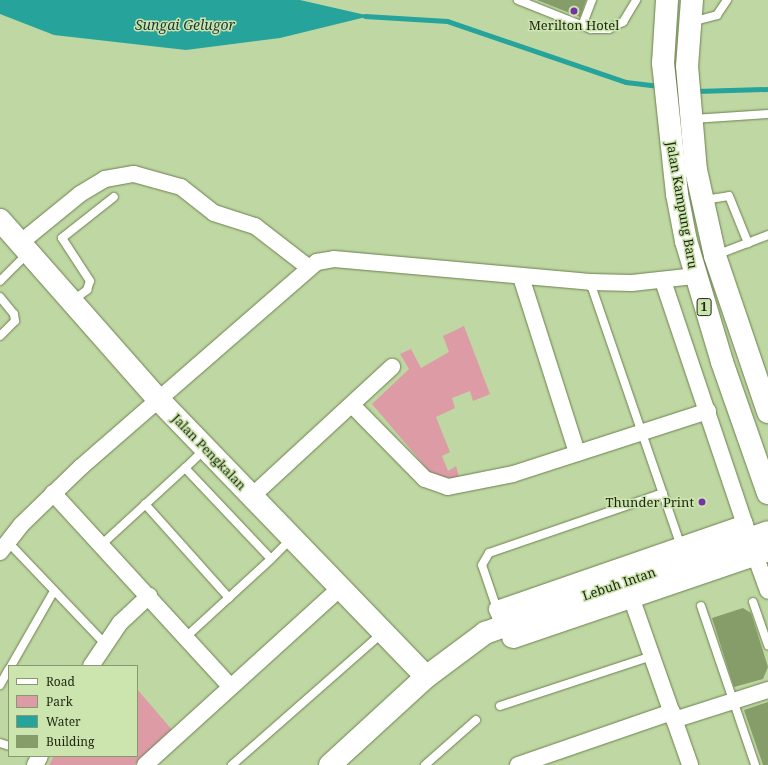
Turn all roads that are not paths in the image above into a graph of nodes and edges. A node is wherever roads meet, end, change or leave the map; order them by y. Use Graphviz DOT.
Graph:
graph roads {
  1 [pos="518,0"];
  2 [pos="592,0"];
  3 [pos="636,0"];
  4 [pos="667,0"];
  5 [pos="692,0"];
  6 [pos="727,0"];
  7 [pos="689,22"];
  8 [pos="582,26"];
  9 [pos="768,114"];
  10 [pos="697,117"];
  11 [pos="114,197"];
  12 [pos="702,201"];
  13 [pos="0,220"];
  14 [pos="768,236"];
  15 [pos="748,243"];
  16 [pos="24,248"];
  17 [pos="715,256"];
  18 [pos="308,267"];
  19 [pos="694,276"];
  20 [pos="521,277"];
  21 [pos="0,281"];
  22 [pos="662,281"];
  23 [pos="590,282"];
  24 [pos="0,297"];
  25 [pos="72,301"];
  26 [pos="0,336"];
  27 [pos="392,367"];
  28 [pos="158,399"];
  29 [pos="766,401"];
  30 [pos="352,405"];
  31 [pos="708,411"];
  32 [pos="643,432"];
  33 [pos="205,449"];
  34 [pos="577,453"];
  35 [pos="185,468"];
  36 [pos="54,493"];
  37 [pos="663,493"];
  38 [pos="768,494"];
  39 [pos="251,497"];
  40 [pos="145,504"];
  41 [pos="291,538"];
  42 [pos="757,540"];
  43 [pos="101,545"];
  44 [pos="3,546"];
  45 [pos="683,554"];
  46 [pos="271,560"];
  47 [pos="339,589"];
  48 [pos="54,591"];
  49 [pos="768,591"];
  50 [pos="149,596"];
  51 [pos="631,597"];
  52 [pos="229,598"];
  53 [pos="753,602"];
  54 [pos="701,606"];
  55 [pos="501,617"];
  56 [pos="382,633"];
  57 [pos="186,636"];
  58 [pos="104,643"];
  59 [pos="475,644"];
  60 [pos="768,645"];
  61 [pos="652,656"];
  62 [pos="12,665"];
  63 [pos="92,665"];
  64 [pos="8,671"];
  65 [pos="426,677"];
  66 [pos="0,685"];
  67 [pos="231,687"];
  68 [pos="768,690"];
  69 [pos="734,701"];
  70 [pos="500,706"];
  71 [pos="673,716"];
  72 [pos="476,720"];
  73 [pos="145,765"];
  74 [pos="232,765"];
  75 [pos="330,765"];
  76 [pos="425,765"];
  77 [pos="518,765"];
  78 [pos="690,765"];
  79 [pos="755,765"];
  1 -- 8 [label="lane"];
  2 -- 8 [label="lane"];
  3 -- 8 [label="lane"];
  4 -- 19 [label="main road, Jalan Kampung Baru / 1"];
  5 -- 7 [label="main road, Jalan Kampung Baru / 1"];
  6 -- 7 [label="lane"];
  7 -- 10 [label="main road, Jalan Kampung Baru / 1"];
  9 -- 10 [label="lane"];
  10 -- 12 [label="main road, Jalan Kampung Baru / 1"];
  11 -- 25 [label="lane"];
  12 -- 15 [label="lane"];
  12 -- 17 [label="main road, Jalan Kampung Baru / 1"];
  13 -- 16 [label="main road, Jalan Pengkalan"];
  14 -- 15 [label="lane"];
  15 -- 17 [label="lane"];
  16 -- 18 [label="street"];
  16 -- 21 [label="lane"];
  16 -- 25 [label="main road, Jalan Pengkalan"];
  17 -- 29 [label="main road, Jalan Kampung Baru / 1"];
  18 -- 20 [label="street"];
  18 -- 28 [label="street"];
  19 -- 22 [label="street"];
  19 -- 38 [label="main road, Jalan Kampung Baru / 1"];
  20 -- 23 [label="street"];
  20 -- 34 [label="street"];
  22 -- 23 [label="street"];
  22 -- 31 [label="street"];
  23 -- 32 [label="lane"];
  24 -- 26 [label="lane"];
  25 -- 28 [label="main road, Jalan Pengkalan"];
  27 -- 30 [label="street"];
  28 -- 33 [label="main road, Jalan Pengkalan"];
  28 -- 36 [label="street"];
  30 -- 34 [label="street"];
  30 -- 39 [label="street"];
  31 -- 32 [label="street"];
  31 -- 42 [label="street"];
  32 -- 34 [label="street"];
  32 -- 37 [label="lane"];
  33 -- 35 [label="lane"];
  33 -- 39 [label="main road, Jalan Pengkalan"];
  35 -- 40 [label="lane"];
  35 -- 46 [label="lane"];
  36 -- 43 [label="street"];
  36 -- 44 [label="street"];
  37 -- 45 [label="lane"];
  37 -- 55 [label="lane"];
  39 -- 41 [label="main road, Jalan Pengkalan"];
  40 -- 43 [label="lane"];
  40 -- 52 [label="lane"];
  41 -- 46 [label="lane"];
  41 -- 47 [label="main road, Jalan Pengkalan"];
  42 -- 45 [label="main road, Lebuh Intan"];
  42 -- 49 [label="street"];
  42 -- 51 [label="main road, Lebuh Intan"];
  43 -- 50 [label="street"];
  44 -- 48 [label="lane"];
  45 -- 55 [label="main road, Lebuh Intan"];
  46 -- 52 [label="lane"];
  47 -- 56 [label="main road, Jalan Pengkalan"];
  47 -- 67 [label="street"];
  48 -- 58 [label="lane"];
  48 -- 62 [label="lane"];
  50 -- 57 [label="street"];
  50 -- 58 [label="street"];
  51 -- 59 [label="main road, Lebuh Intan"];
  51 -- 61 [label="street"];
  52 -- 57 [label="lane"];
  53 -- 60 [label="lane"];
  54 -- 69 [label="lane"];
  55 -- 59 [label="main road, Lebuh Intan"];
  56 -- 65 [label="main road, Jalan Pengkalan"];
  56 -- 74 [label="lane"];
  57 -- 67 [label="street"];
  58 -- 63 [label="street"];
  59 -- 65 [label="main road, Lebuh Intan"];
  61 -- 70 [label="lane"];
  61 -- 71 [label="street"];
  64 -- 66 [label="lane"];
  65 -- 75 [label="main road, Lebuh Intan"];
  67 -- 73 [label="street"];
  68 -- 69 [label="street"];
  69 -- 71 [label="street"];
  69 -- 79 [label="lane"];
  71 -- 77 [label="street"];
  71 -- 78 [label="street"];
  72 -- 76 [label="lane"];
}
